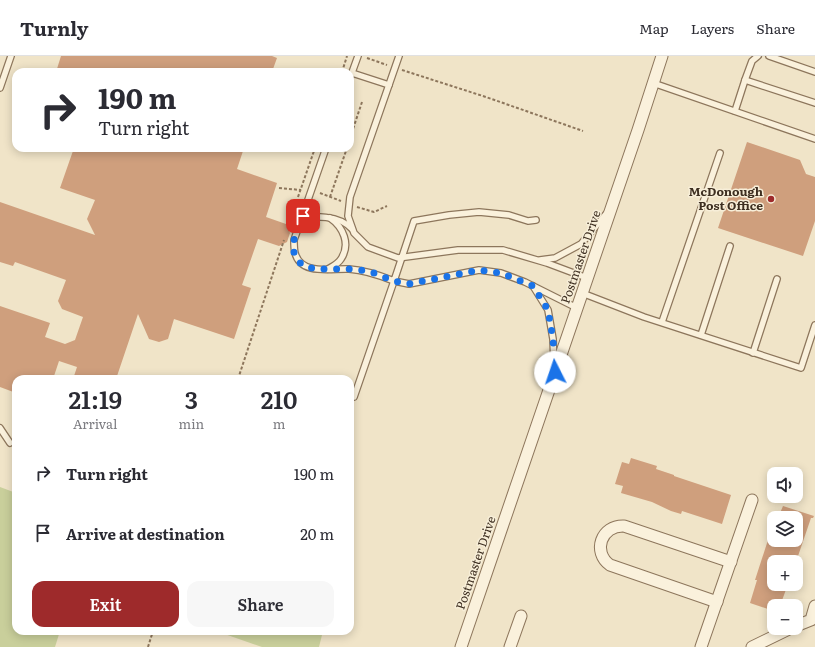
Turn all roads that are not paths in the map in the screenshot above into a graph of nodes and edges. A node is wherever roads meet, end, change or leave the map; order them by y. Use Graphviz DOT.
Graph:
graph roads {
  1 [pos="11,56"];
  2 [pos="358,56"];
  3 [pos="399,56"];
  4 [pos="662,56"];
  5 [pos="758,56"];
  6 [pos="769,56"];
  7 [pos="354,68"];
  8 [pos="815,72"];
  9 [pos="354,76"];
  10 [pos="745,80"];
  11 [pos="653,83"];
  12 [pos="389,84"];
  13 [pos="0,88"];
  14 [pos="815,103"];
  15 [pos="735,111"];
  16 [pos="815,139"];
  17 [pos="325,152"];
  18 [pos="720,153"];
  19 [pos="611,208"];
  20 [pos="348,216"];
  21 [pos="330,218"];
  22 [pos="536,220"];
  23 [pos="348,225"];
  24 [pos="299,228"];
  25 [pos="353,231"];
  26 [pos="346,242"];
  27 [pos="730,246"];
  28 [pos="402,258"];
  29 [pos="538,261"];
  30 [pos="328,269"];
  31 [pos="587,278"];
  32 [pos="778,279"];
  33 [pos="394,281"];
  34 [pos="533,286"];
  35 [pos="582,292"];
  36 [pos="577,308"];
  37 [pos="662,322"];
  38 [pos="815,325"];
  39 [pos="701,335"];
  40 [pos="753,353"];
  41 [pos="555,372"];
  42 [pos="354,397"];
  43 [pos="0,428"];
  44 [pos="10,443"];
  45 [pos="752,500"];
  46 [pos="730,562"];
  47 [pos="717,602"];
  48 [pos="815,606"];
  49 [pos="521,616"];
  50 [pos="813,620"];
  51 [pos="803,624"];
  52 [pos="777,635"];
  53 [pos="461,647"];
  54 [pos="510,647"];
  55 [pos="701,647"];
  56 [pos="752,647"];
  1 -- 13 [label="lane"];
  2 -- 7 [label="lane"];
  3 -- 12 [label="lane"];
  4 -- 11 [label="street, Postmaster Drive"];
  5 -- 10 [label="lane"];
  6 -- 8 [label="lane"];
  9 -- 12 [label="lane"];
  10 -- 14 [label="lane"];
  10 -- 15 [label="lane"];
  11 -- 15 [label="lane"];
  11 -- 19 [label="street, Postmaster Drive"];
  12 -- 20 [label="lane"];
  15 -- 16 [label="lane"];
  17 -- 24 [label="lane"];
  18 -- 37 [label="lane"];
  19 -- 29 [label="lane"];
  19 -- 31 [label="street, Postmaster Drive"];
  20 -- 23 [label="lane"];
  20 -- 25 [label="lane"];
  21 -- 23 [label="lane"];
  21 -- 24 [label="lane"];
  21 -- 26 [label="lane"];
  22 -- 28 [label="lane"];
  23 -- 25 [label="lane"];
  23 -- 26 [label="lane"];
  24 -- 30 [label="lane"];
  25 -- 28 [label="lane"];
  26 -- 30 [label="lane"];
  27 -- 39 [label="lane"];
  28 -- 29 [label="lane"];
  28 -- 33 [label="lane"];
  29 -- 31 [label="lane"];
  30 -- 33 [label="lane"];
  31 -- 35 [label="street, Postmaster Drive"];
  32 -- 40 [label="lane"];
  33 -- 34 [label="lane"];
  33 -- 42 [label="lane"];
  34 -- 36 [label="lane"];
  34 -- 41 [label="lane"];
  35 -- 36 [label="street, Postmaster Drive"];
  35 -- 37 [label="lane"];
  36 -- 41 [label="street, Postmaster Drive"];
  37 -- 39 [label="lane"];
  38 -- 40 [label="lane"];
  39 -- 40 [label="lane"];
  41 -- 53 [label="street, Postmaster Drive"];
  43 -- 44 [label="lane"];
  45 -- 46 [label="street"];
  46 -- 47 [label="street"];
  46 -- 47 [label="street"];
  47 -- 55 [label="street"];
  48 -- 50 [label="street"];
  49 -- 54 [label="street"];
  50 -- 51 [label="street"];
  52 -- 56 [label="street"];
}
